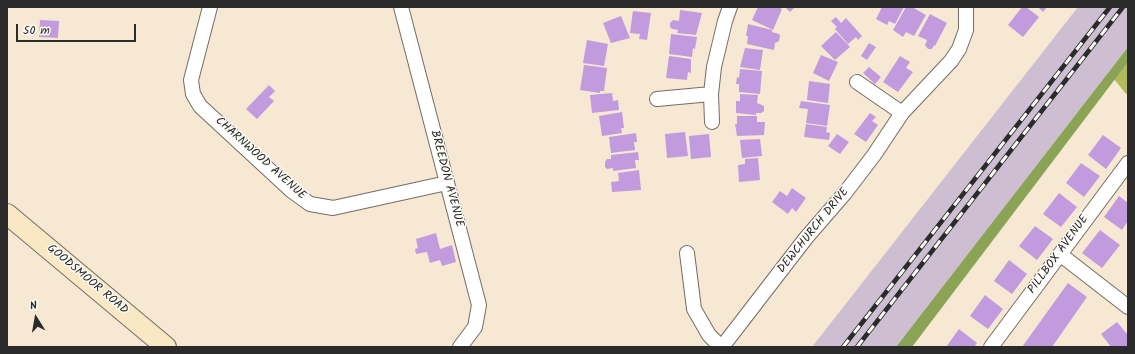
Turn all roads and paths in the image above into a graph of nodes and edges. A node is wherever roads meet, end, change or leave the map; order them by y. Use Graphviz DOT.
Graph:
graph roads {
  1 [pos="210,7"];
  2 [pos="401,7"];
  3 [pos="730,7"];
  4 [pos="966,7"];
  5 [pos="857,82"];
  6 [pos="712,94"];
  7 [pos="657,99"];
  8 [pos="902,113"];
  9 [pos="712,122"];
  10 [pos="1128,163"];
  11 [pos="447,183"];
  12 [pos="7,214"];
  13 [pos="687,253"];
  14 [pos="1061,255"];
  15 [pos="1128,307"];
  16 [pos="166,347"];
  17 [pos="460,347"];
  18 [pos="721,347"];
  19 [pos="991,347"];
  1 -- 11 [label="street, CHARNWOOD AVENUE"];
  2 -- 11 [label="street, BREEDON AVENUE"];
  3 -- 6 [label="street"];
  4 -- 8 [label="street, DEWCHURCH DRIVE"];
  5 -- 8 [label="street"];
  6 -- 7 [label="street"];
  6 -- 9 [label="street"];
  8 -- 18 [label="street, DEWCHURCH DRIVE"];
  10 -- 14 [label="street, PILLBOX AVENUE"];
  11 -- 17 [label="street, BREEDON AVENUE"];
  12 -- 16 [label="street, GOODSMOOR ROAD"];
  13 -- 18 [label="street, DEWCHURCH DRIVE"];
  14 -- 15 [label="street"];
  14 -- 19 [label="street, PILLBOX AVENUE"];
}
